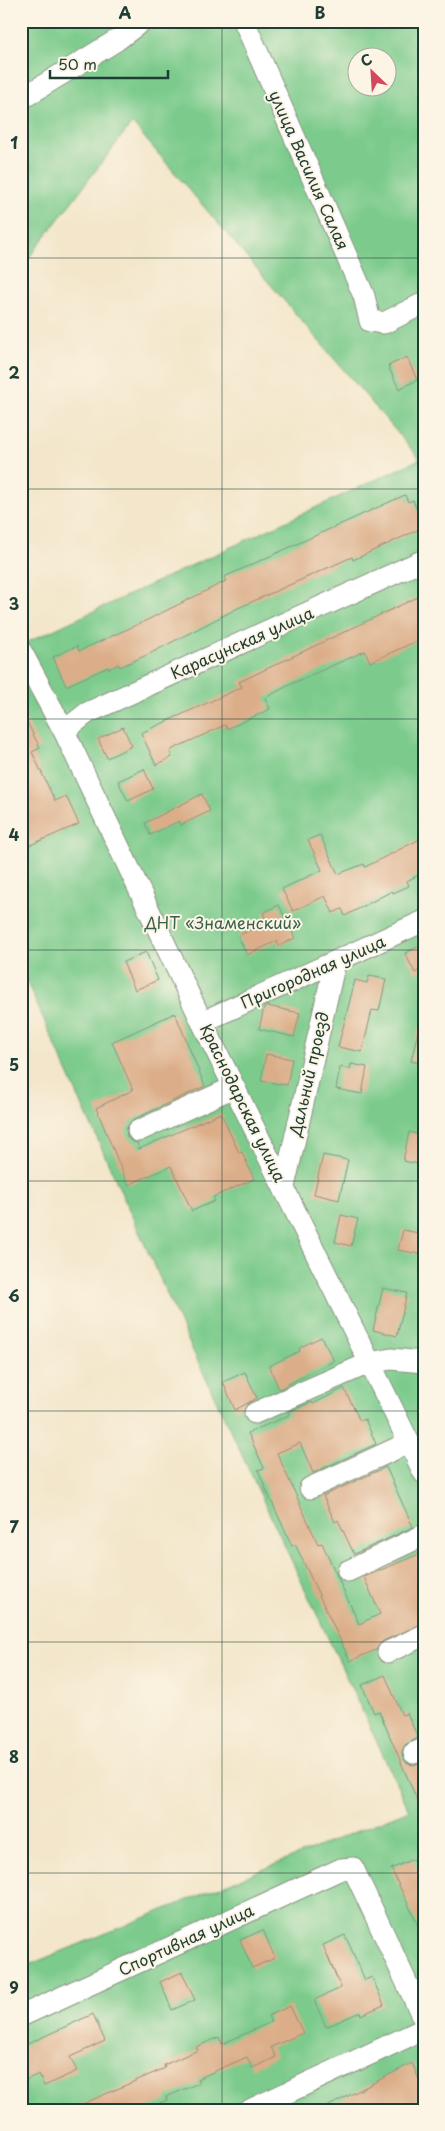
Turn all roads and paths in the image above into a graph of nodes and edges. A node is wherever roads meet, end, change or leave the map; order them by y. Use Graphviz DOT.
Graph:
graph roads {
  1 [pos="142,21"];
  2 [pos="244,21"];
  3 [pos="21,99"];
  4 [pos="424,303"];
  5 [pos="424,560"];
  6 [pos="21,651"];
  7 [pos="64,731"];
  8 [pos="424,921"];
  9 [pos="335,962"];
  10 [pos="202,1022"];
  11 [pos="234,1086"];
  12 [pos="138,1131"];
  13 [pos="284,1187"];
  14 [pos="424,1362"];
  15 [pos="369,1363"];
  16 [pos="255,1413"];
  17 [pos="408,1443"];
  18 [pos="424,1474"];
  19 [pos="310,1488"];
  20 [pos="424,1535"];
  21 [pos="348,1571"];
  22 [pos="424,1635"];
  23 [pos="388,1652"];
  24 [pos="21,2016"];
  25 [pos="424,2020"];
  26 [pos="424,2029"];
  27 [pos="250,2110"];
  1 -- 3 [label="street"];
  2 -- 4 [label="street, улица Василия Салая"];
  5 -- 7 [label="street, Карасунская улица"];
  6 -- 7 [label="street, Краснодарская улица"];
  7 -- 10 [label="street, Краснодарская улица"];
  8 -- 9 [label="street, Пригородная улица"];
  9 -- 10 [label="street, Пригородная улица"];
  9 -- 13 [label="street, Дальний проезд"];
  10 -- 11 [label="street, Краснодарская улица"];
  11 -- 12 [label="street"];
  11 -- 13 [label="street, Краснодарская улица"];
  13 -- 15 [label="street, Краснодарская улица"];
  14 -- 15 [label="street"];
  15 -- 16 [label="street"];
  15 -- 17 [label="street, Краснодарская улица"];
  17 -- 18 [label="street, Краснодарская улица"];
  17 -- 19 [label="street"];
  20 -- 21 [label="street"];
  22 -- 23 [label="street"];
  24 -- 25 [label="street, Спортивная улица"];
  26 -- 27 [label="street"];
}
